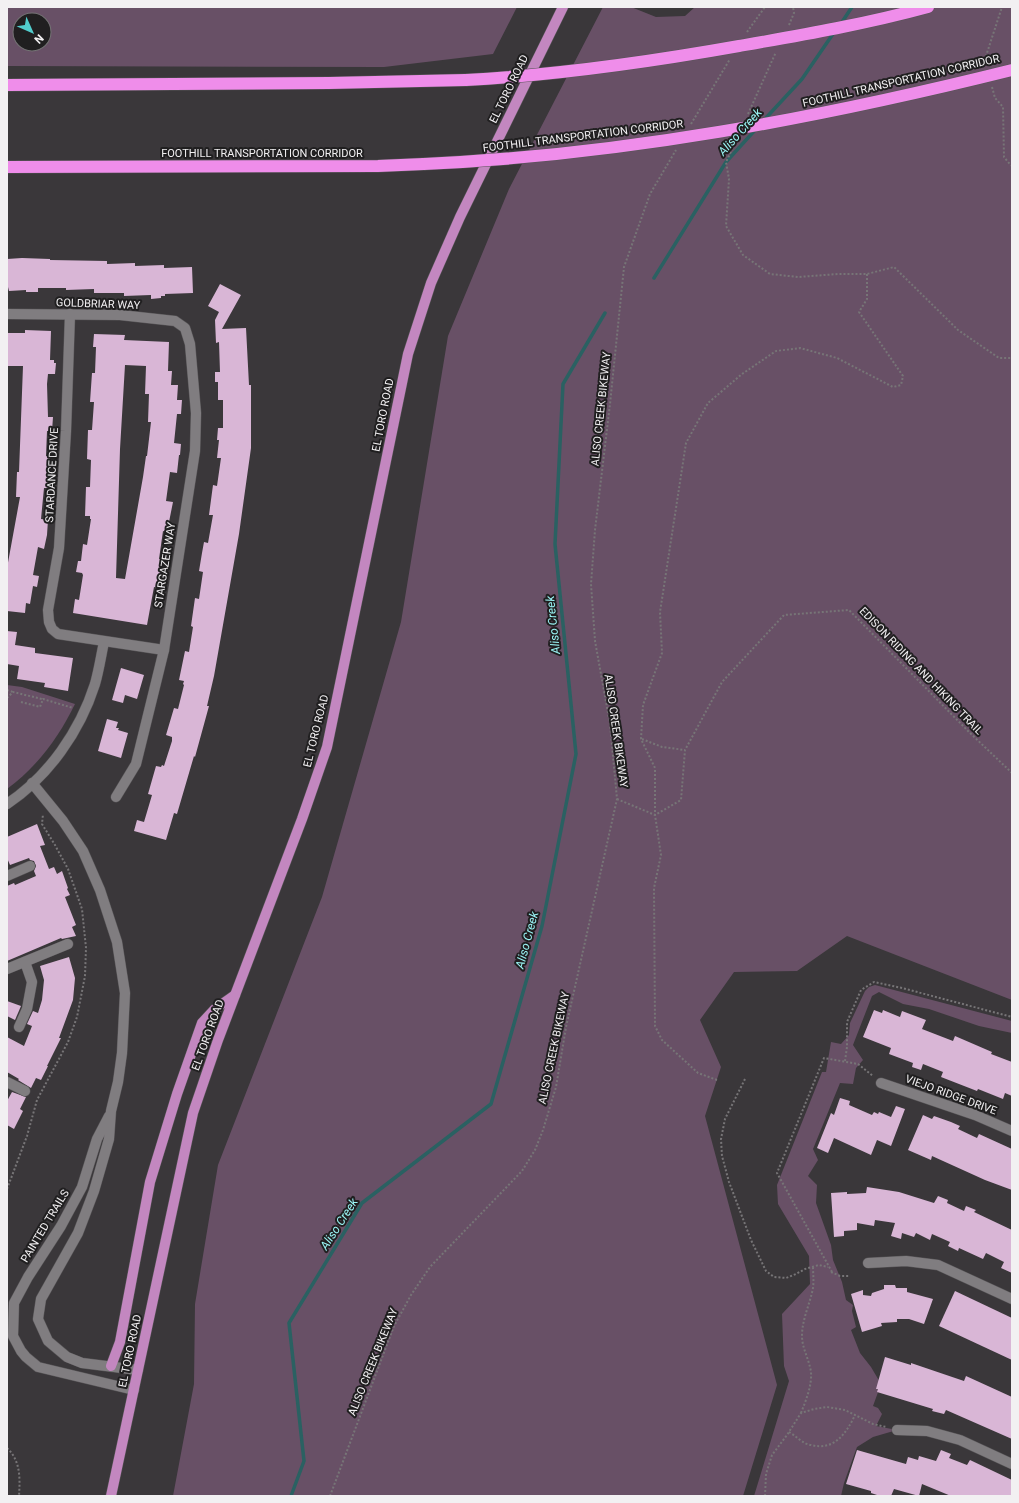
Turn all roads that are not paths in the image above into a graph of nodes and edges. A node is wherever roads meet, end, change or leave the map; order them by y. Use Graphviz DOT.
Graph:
graph roads {
  1 [pos="563,7"];
  2 [pos="928,7"];
  3 [pos="1012,70"];
  4 [pos="7,85"];
  5 [pos="7,168"];
  6 [pos="7,314"];
  7 [pos="70,314"];
  8 [pos="185,328"];
  9 [pos="104,642"];
  10 [pos="164,650"];
  11 [pos="32,783"];
  12 [pos="116,797"];
  13 [pos="7,804"];
  14 [pos="30,866"];
  15 [pos="7,876"];
  16 [pos="68,944"];
  17 [pos="25,962"];
  18 [pos="7,969"];
  19 [pos="235,995"];
  20 [pos="19,1027"];
  21 [pos="7,1082"];
  22 [pos="881,1083"];
  23 [pos="25,1091"];
  24 [pos="111,1111"];
  25 [pos="1012,1131"];
  26 [pos="868,1263"];
  27 [pos="1012,1299"];
  28 [pos="111,1366"];
  29 [pos="138,1370"];
  30 [pos="134,1390"];
  31 [pos="897,1430"];
  32 [pos="1012,1464"];
  33 [pos="112,1496"];
  1 -- 19 [label="main road, EL TORO ROAD"];
  2 -- 4 [label="highway, bridge"];
  3 -- 5 [label="highway, FOOTHILL TRANSPORTATION CORRIDOR, bridge"];
  6 -- 7 [label="street, GOLDBRIAR WAY"];
  7 -- 8 [label="street, GOLDBRIAR WAY"];
  7 -- 9 [label="street, STARDANCE DRIVE"];
  8 -- 10 [label="street, STARGAZER WAY"];
  9 -- 10 [label="street"];
  9 -- 11 [label="street"];
  10 -- 12 [label="street, STARGAZER WAY"];
  11 -- 13 [label="street"];
  11 -- 24 [label="street, PAINTED TRAILS"];
  14 -- 15 [label="street"];
  16 -- 17 [label="street"];
  17 -- 18 [label="street"];
  17 -- 20 [label="street"];
  19 -- 28 [label="main road"];
  19 -- 29 [label="main road, EL TORO ROAD"];
  21 -- 23 [label="street"];
  22 -- 25 [label="street, VIEJO RIDGE DRIVE"];
  24 -- 28 [label="street, PAINTED TRAILS"];
  24 -- 30 [label="street, PAINTED TRAILS"];
  26 -- 27 [label="street"];
  28 -- 29 [label="street, PAINTED TRAILS"];
  29 -- 30 [label="main road, EL TORO ROAD"];
  30 -- 33 [label="main road, EL TORO ROAD"];
  31 -- 32 [label="street"];
}
